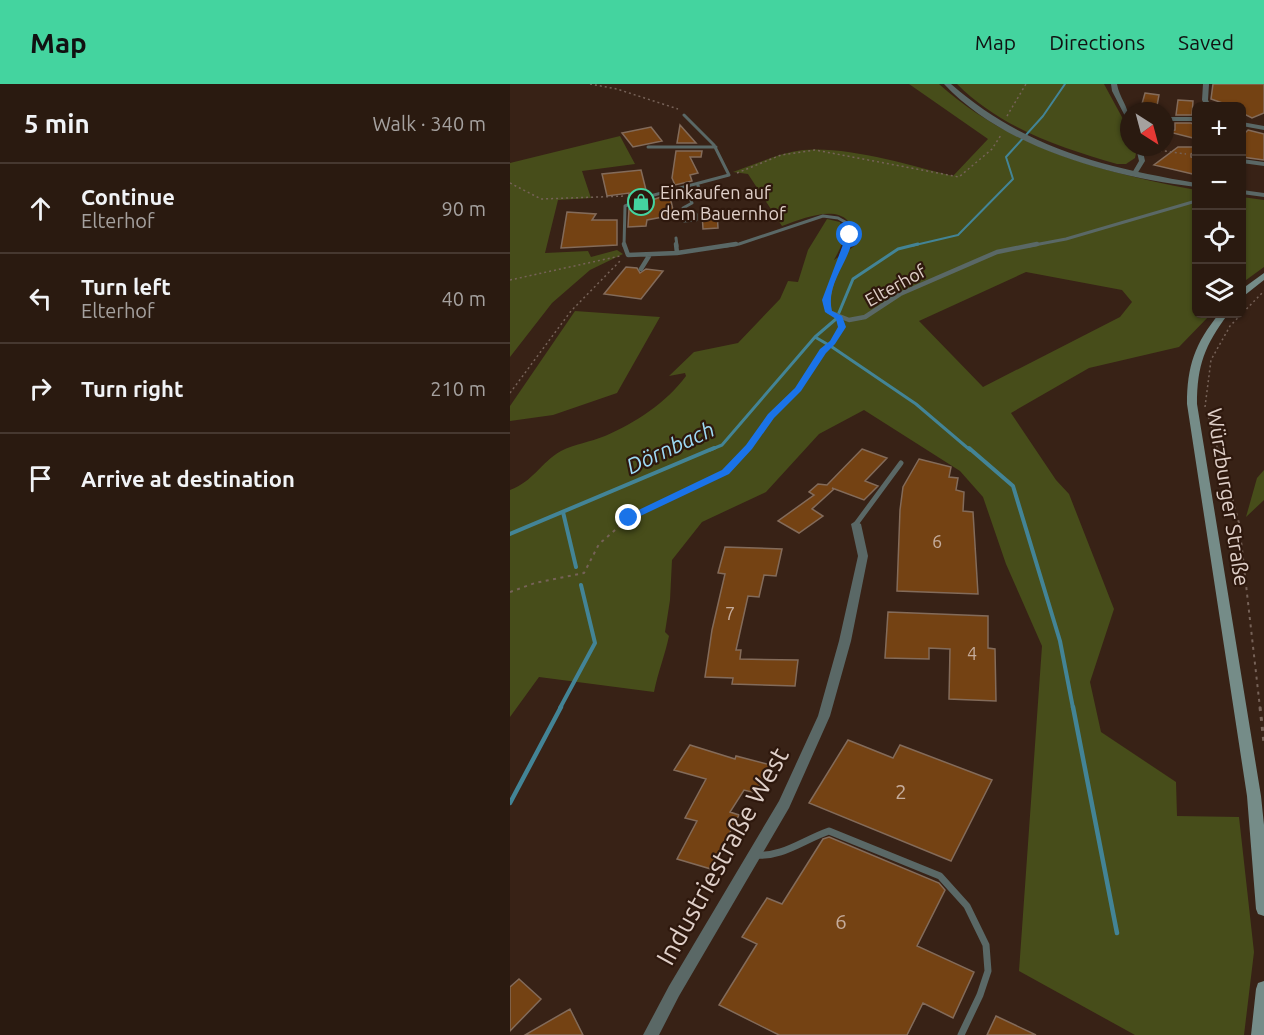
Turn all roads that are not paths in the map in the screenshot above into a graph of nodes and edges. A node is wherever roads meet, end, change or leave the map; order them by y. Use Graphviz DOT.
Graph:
graph roads {
  1 [pos="947,84"];
  2 [pos="1114,84"];
  3 [pos="1206,84"];
  4 [pos="1121,102"];
  5 [pos="1206,102"];
  6 [pos="684,115"];
  7 [pos="1174,119"];
  8 [pos="1192,119"];
  9 [pos="1246,125"];
  10 [pos="1264,128"];
  11 [pos="648,147"];
  12 [pos="716,147"];
  13 [pos="1141,156"];
  14 [pos="1246,162"];
  15 [pos="1264,164"];
  16 [pos="1135,173"];
  17 [pos="1192,184"];
  18 [pos="698,185"];
  19 [pos="1246,193"];
  20 [pos="1264,195"];
  21 [pos="1192,202"];
  22 [pos="630,204"];
  23 [pos="644,205"];
  24 [pos="684,215"];
  25 [pos="676,238"];
  26 [pos="676,253"];
  27 [pos="649,256"];
  28 [pos="641,269"];
  29 [pos="1264,276"];
  30 [pos="1246,290"];
  31 [pos="1220,318"];
  32 [pos="902,463"];
  33 [pos="855,524"];
  34 [pos="754,855"];
  35 [pos="1264,909"];
  36 [pos="1264,989"];
  37 [pos="651,1035"];
  38 [pos="961,1035"];
  39 [pos="1260,1035"];
  1 -- 16 [label="street"];
  2 -- 4 [label="street"];
  3 -- 5 [label="street"];
  6 -- 12 [label="lane"];
  7 -- 8 [label="street"];
  9 -- 10 [label="street"];
  11 -- 12 [label="lane"];
  12 -- 18 [label="lane"];
  13 -- 16 [label="street"];
  14 -- 15 [label="street"];
  16 -- 17 [label="street"];
  18 -- 22 [label="lane"];
  18 -- 24 [label="lane"];
  19 -- 20 [label="street"];
  21 -- 26 [label="lane, Elterhof"];
  22 -- 23 [label="lane"];
  22 -- 27 [label="lane, Elterhof"];
  25 -- 26 [label="lane"];
  26 -- 27 [label="lane, Elterhof"];
  27 -- 28 [label="lane"];
  29 -- 30 [label="main road"];
  31 -- 35 [label="main road, Würzburger Straße"];
  32 -- 33 [label="lane"];
  33 -- 34 [label="street, Industriestraße West"];
  34 -- 37 [label="street, Industriestraße West"];
  34 -- 38 [label="lane"];
  36 -- 39 [label="main road"];
}
